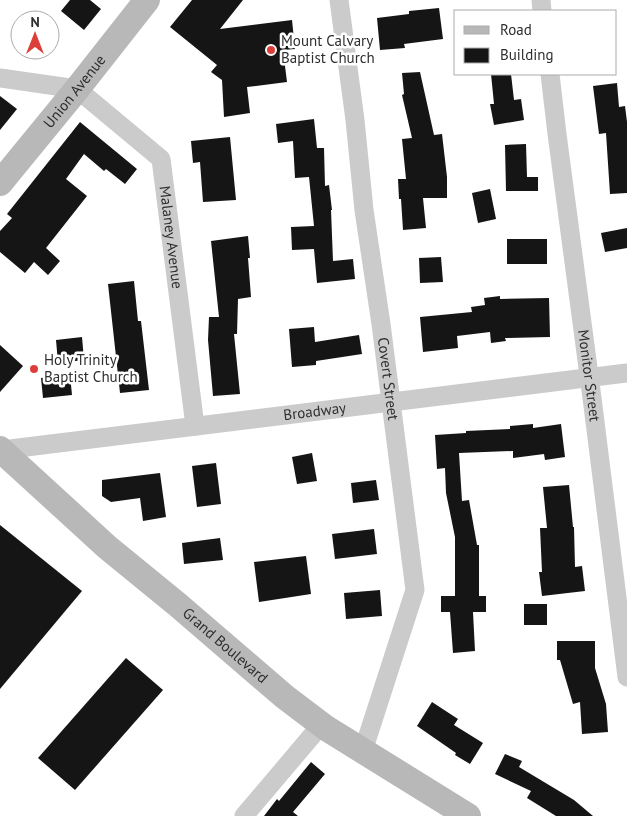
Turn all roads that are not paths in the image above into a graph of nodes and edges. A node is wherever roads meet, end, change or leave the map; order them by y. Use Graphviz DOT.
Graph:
graph roads {
  1 [pos="148,0"];
  2 [pos="339,0"];
  3 [pos="550,75"];
  4 [pos="0,78"];
  5 [pos="77,89"];
  6 [pos="0,183"];
  7 [pos="627,373"];
  8 [pos="590,377"];
  9 [pos="390,402"];
  10 [pos="195,426"];
  11 [pos="1,449"];
  12 [pos="627,677"];
  13 [pos="321,725"];
  14 [pos="363,751"];
  15 [pos="244,816"];
  16 [pos="468,816"];
  1 -- 5 [label="street, Union Avenue"];
  2 -- 9 [label="street, Covert Street"];
  3 -- 8 [label="street, Monitor Street"];
  4 -- 5 [label="street"];
  5 -- 6 [label="street, Union Avenue"];
  5 -- 10 [label="street, Malaney Avenue"];
  7 -- 8 [label="street, Broadway"];
  8 -- 9 [label="street, Broadway"];
  8 -- 12 [label="street, Monitor Street"];
  9 -- 10 [label="street, Broadway"];
  9 -- 14 [label="street, Covert Street"];
  10 -- 11 [label="street, Broadway"];
  11 -- 13 [label="street, Grand Boulevard"];
  13 -- 14 [label="street, Grand Boulevard"];
  13 -- 15 [label="street"];
  14 -- 16 [label="street, Grand Boulevard"];
}
